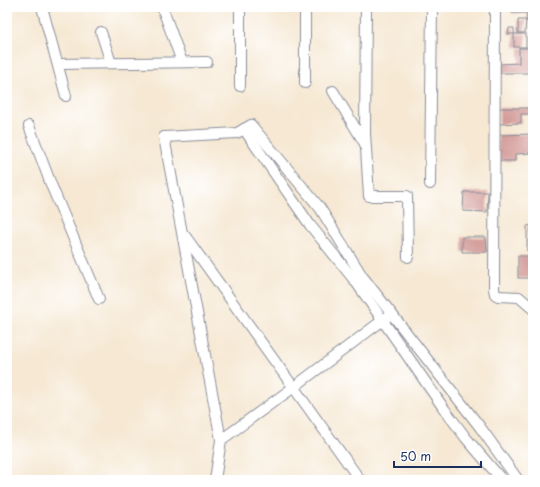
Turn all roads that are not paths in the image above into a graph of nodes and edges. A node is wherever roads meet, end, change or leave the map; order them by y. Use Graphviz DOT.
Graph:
graph roads {
  1 [pos="42,7"];
  2 [pos="162,7"];
  3 [pos="240,7"];
  4 [pos="305,7"];
  5 [pos="366,7"];
  6 [pos="432,7"];
  7 [pos="495,7"];
  8 [pos="101,32"];
  9 [pos="182,62"];
  10 [pos="207,62"];
  11 [pos="111,63"];
  12 [pos="58,64"];
  13 [pos="305,83"];
  14 [pos="240,86"];
  15 [pos="333,91"];
  16 [pos="66,96"];
  17 [pos="29,126"];
  18 [pos="248,127"];
  19 [pos="366,146"];
  20 [pos="430,184"];
  21 [pos="183,233"];
  22 [pos="408,257"];
  23 [pos="99,299"];
  24 [pos="533,309"];
  25 [pos="391,313"];
  26 [pos="382,320"];
  27 [pos="294,387"];
  28 [pos="221,440"];
  29 [pos="215,480"];
  30 [pos="360,480"];
  31 [pos="502,480"];
  32 [pos="518,480"];
  1 -- 12 [label="street"];
  2 -- 9 [label="street"];
  3 -- 14 [label="street"];
  4 -- 13 [label="street"];
  5 -- 19 [label="street"];
  6 -- 20 [label="street"];
  7 -- 24 [label="street"];
  8 -- 11 [label="street"];
  9 -- 10 [label="street"];
  9 -- 11 [label="street"];
  11 -- 12 [label="street"];
  12 -- 16 [label="street"];
  15 -- 19 [label="street"];
  17 -- 23 [label="street"];
  18 -- 21 [label="street"];
  18 -- 25 [label="street"];
  18 -- 26 [label="street"];
  19 -- 22 [label="street"];
  21 -- 27 [label="street"];
  21 -- 28 [label="street"];
  25 -- 26 [label="street"];
  25 -- 32 [label="street"];
  26 -- 27 [label="street"];
  26 -- 31 [label="street"];
  27 -- 28 [label="street"];
  27 -- 30 [label="street"];
  28 -- 29 [label="street"];
}
